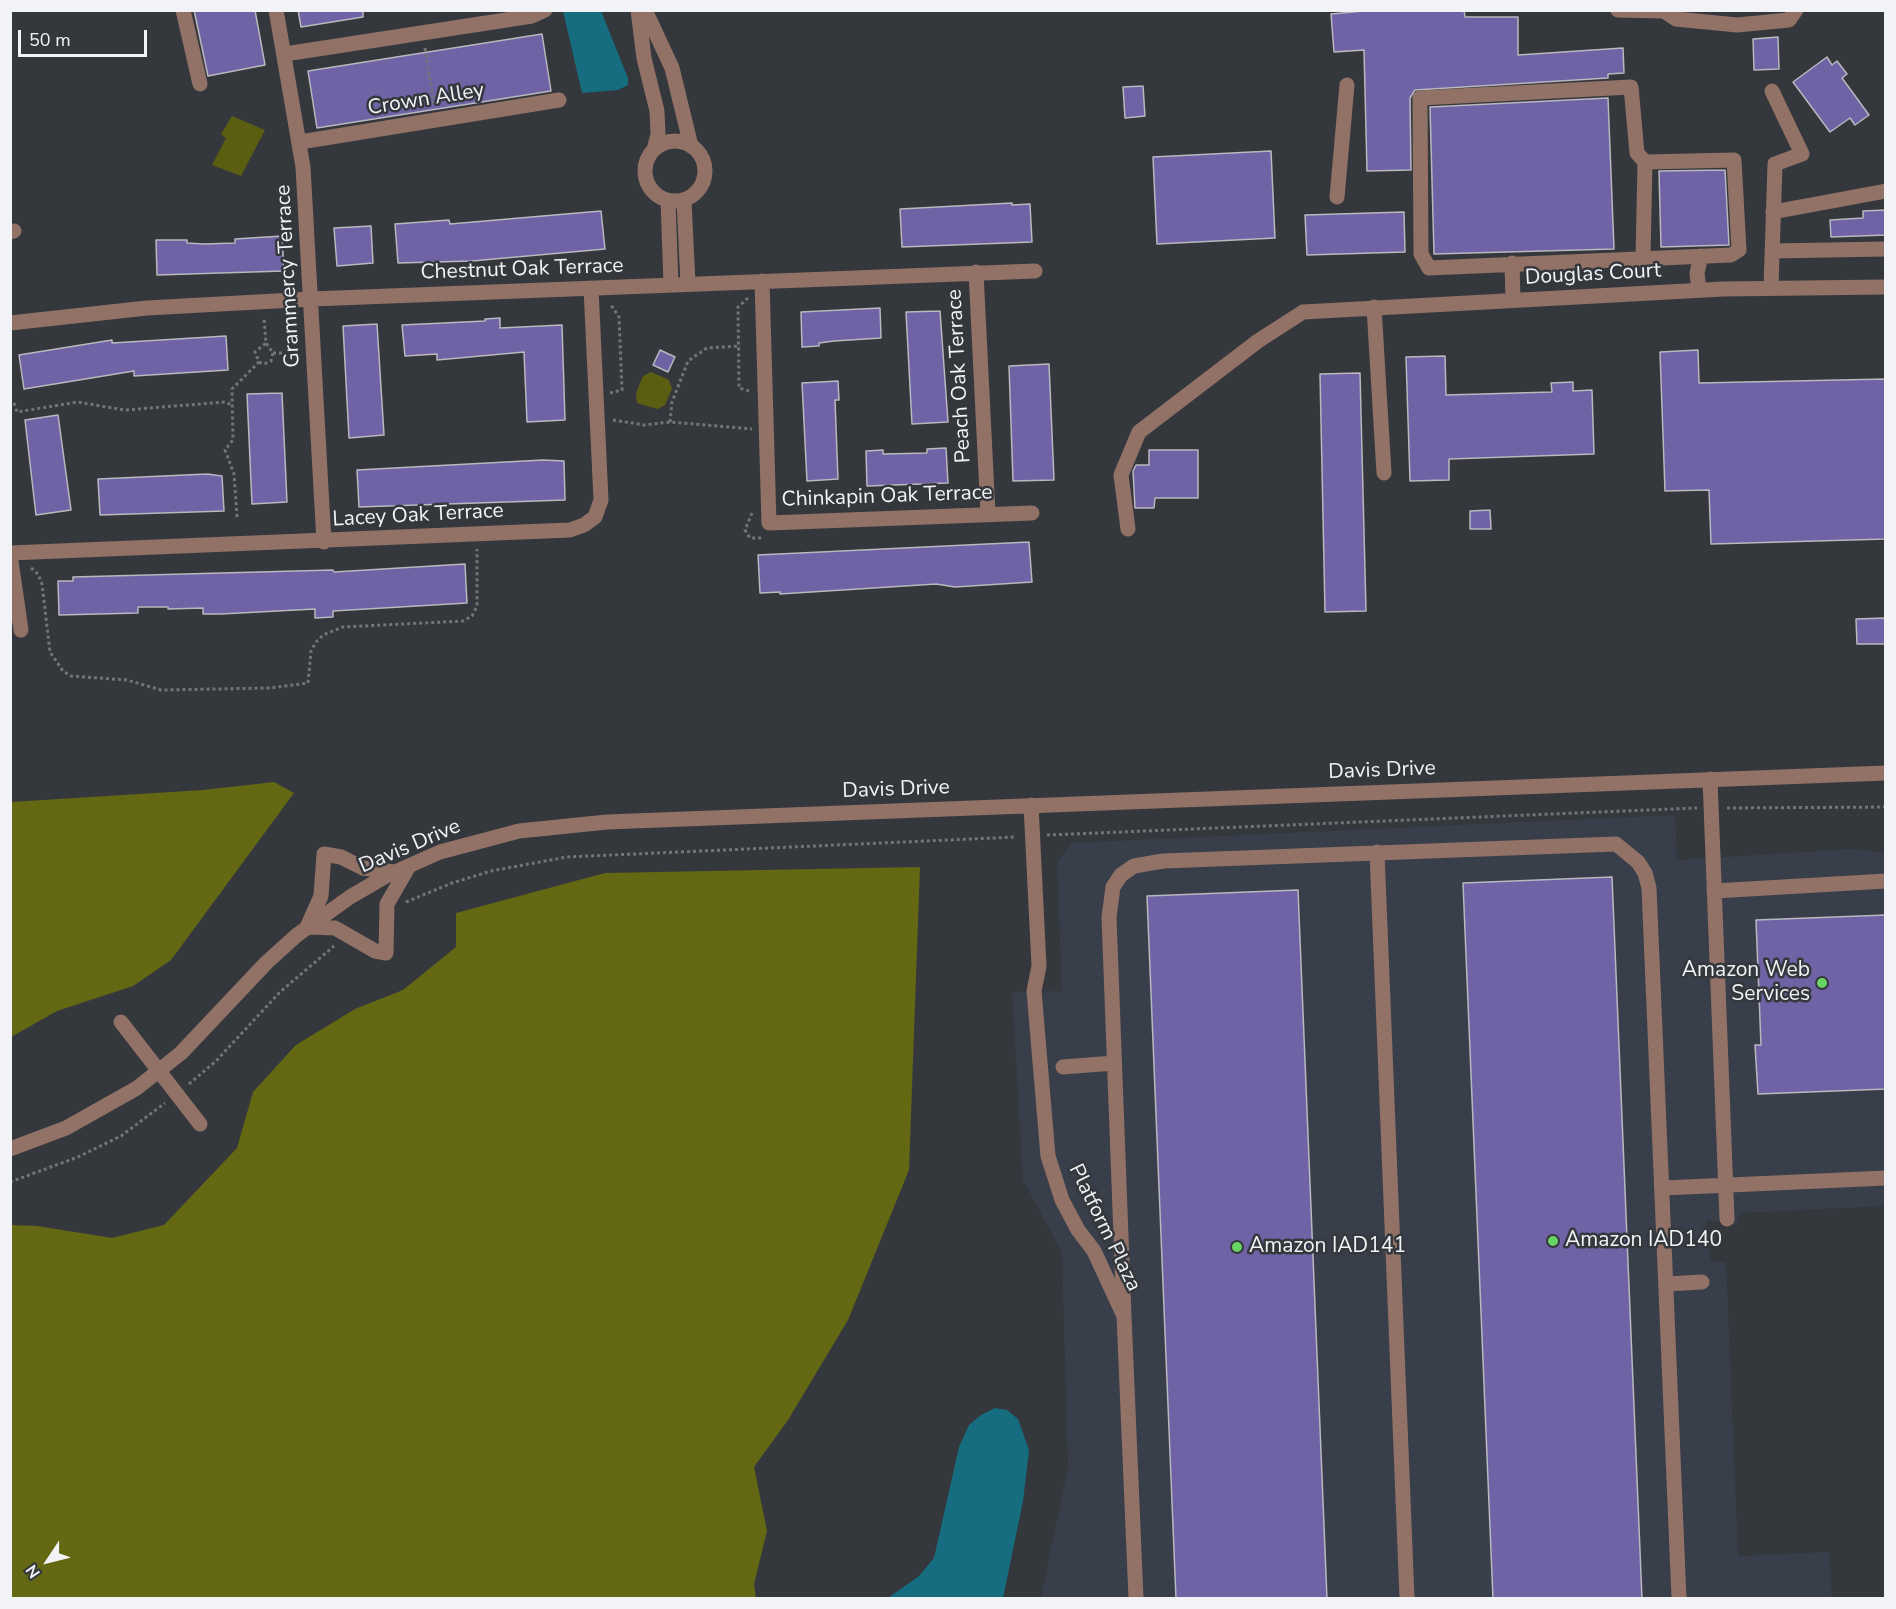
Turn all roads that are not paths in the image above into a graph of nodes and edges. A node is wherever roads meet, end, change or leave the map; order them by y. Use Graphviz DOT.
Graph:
graph roads {
  1 [pos="183,10"];
  2 [pos="276,10"];
  3 [pos="545,10"];
  4 [pos="638,10"];
  5 [pos="645,10"];
  6 [pos="1618,10"];
  7 [pos="1796,10"];
  8 [pos="1664,11"];
  9 [pos="285,54"];
  10 [pos="200,84"];
  11 [pos="1347,85"];
  12 [pos="1772,91"];
  13 [pos="560,100"];
  14 [pos="300,142"];
  15 [pos="691,146"];
  16 [pos="654,150"];
  17 [pos="1645,162"];
  18 [pos="1886,191"];
  19 [pos="1337,196"];
  20 [pos="684,200"];
  21 [pos="668,201"];
  22 [pos="1773,212"];
  23 [pos="1886,249"];
  24 [pos="1772,251"];
  25 [pos="1701,256"];
  26 [pos="1643,258"];
  27 [pos="1512,263"];
  28 [pos="1035,271"];
  29 [pos="976,272"];
  30 [pos="762,281"];
  31 [pos="688,284"];
  32 [pos="671,285"];
  33 [pos="1886,287"];
  34 [pos="591,288"];
  35 [pos="1771,288"];
  36 [pos="1699,290"];
  37 [pos="312,300"];
  38 [pos="1513,300"];
  39 [pos="1374,307"];
  40 [pos="10,323"];
  41 [pos="1384,473"];
  42 [pos="1032,513"];
  43 [pos="987,514"];
  44 [pos="1128,529"];
  45 [pos="324,542"];
  46 [pos="10,554"];
  47 [pos="21,630"];
  48 [pos="1886,773"];
  49 [pos="1710,779"];
  50 [pos="1031,806"];
  51 [pos="1377,852"];
  52 [pos="402,869"];
  53 [pos="1886,881"];
  54 [pos="1714,891"];
  55 [pos="307,928"];
  56 [pos="121,1022"];
  57 [pos="1114,1063"];
  58 [pos="1064,1067"];
  59 [pos="158,1071"];
  60 [pos="200,1124"];
  61 [pos="10,1149"];
  62 [pos="1886,1178"];
  63 [pos="1725,1185"];
  64 [pos="1663,1188"];
  65 [pos="1726,1219"];
  66 [pos="1702,1282"];
  67 [pos="1666,1284"];
  68 [pos="1124,1316"];
  69 [pos="1136,1599"];
  70 [pos="1407,1599"];
  71 [pos="1679,1599"];
  1 -- 10 [label="street"];
  2 -- 9 [label="street, Grammercy Terrace"];
  3 -- 9 [label="street"];
  4 -- 16 [label="street"];
  5 -- 15 [label="street"];
  6 -- 8 [label="street"];
  7 -- 8 [label="street"];
  9 -- 14 [label="street, Grammercy Terrace"];
  11 -- 19 [label="street"];
  12 -- 22 [label="street"];
  13 -- 14 [label="street, Crown Alley"];
  14 -- 37 [label="street, Grammercy Terrace"];
  15 -- 16 [label="street"];
  15 -- 20 [label="street"];
  16 -- 21 [label="street"];
  17 -- 25 [label="street"];
  17 -- 26 [label="street"];
  17 -- 27 [label="street"];
  18 -- 22 [label="street"];
  20 -- 21 [label="street"];
  20 -- 31 [label="street"];
  21 -- 32 [label="street"];
  22 -- 24 [label="street"];
  23 -- 24 [label="street"];
  24 -- 35 [label="street"];
  25 -- 26 [label="street"];
  25 -- 36 [label="street"];
  26 -- 27 [label="street"];
  27 -- 38 [label="street"];
  28 -- 29 [label="street, Chestnut Oak Terrace"];
  29 -- 30 [label="street, Chestnut Oak Terrace"];
  29 -- 43 [label="street, Peach Oak Terrace"];
  30 -- 31 [label="street, Chestnut Oak Terrace"];
  30 -- 43 [label="street, Chinkapin Oak Terrace"];
  31 -- 32 [label="street, Chestnut Oak Terrace"];
  32 -- 34 [label="street, Chestnut Oak Terrace"];
  33 -- 35 [label="street, Douglas Court"];
  34 -- 37 [label="street, Chestnut Oak Terrace"];
  34 -- 45 [label="street, Lacey Oak Terrace"];
  35 -- 36 [label="street, Douglas Court"];
  36 -- 38 [label="street, Douglas Court"];
  37 -- 40 [label="street, Chestnut Oak Terrace"];
  37 -- 45 [label="street, Grammercy Terrace"];
  38 -- 39 [label="street, Douglas Court"];
  39 -- 41 [label="street"];
  39 -- 44 [label="street, Douglas Court"];
  42 -- 43 [label="street, Chinkapin Oak Terrace"];
  45 -- 46 [label="street, Lacey Oak Terrace"];
  46 -- 47 [label="street"];
  48 -- 49 [label="street, Davis Drive"];
  49 -- 50 [label="street, Davis Drive"];
  49 -- 54 [label="street"];
  50 -- 52 [label="street, Davis Drive"];
  50 -- 68 [label="street, Platform Plaza"];
  51 -- 57 [label="street"];
  51 -- 64 [label="street"];
  51 -- 70 [label="street"];
  52 -- 55 [label="street, Davis Drive"];
  52 -- 55 [label="street"];
  52 -- 55 [label="street"];
  53 -- 54 [label="street"];
  54 -- 63 [label="street"];
  55 -- 59 [label="street, Davis Drive"];
  56 -- 59 [label="street"];
  57 -- 58 [label="street"];
  57 -- 68 [label="street"];
  59 -- 60 [label="street"];
  59 -- 61 [label="street, Davis Drive"];
  62 -- 63 [label="street"];
  63 -- 64 [label="street"];
  63 -- 65 [label="street"];
  64 -- 67 [label="street"];
  66 -- 67 [label="street"];
  67 -- 71 [label="street"];
  68 -- 69 [label="street, Platform Plaza"];
}
